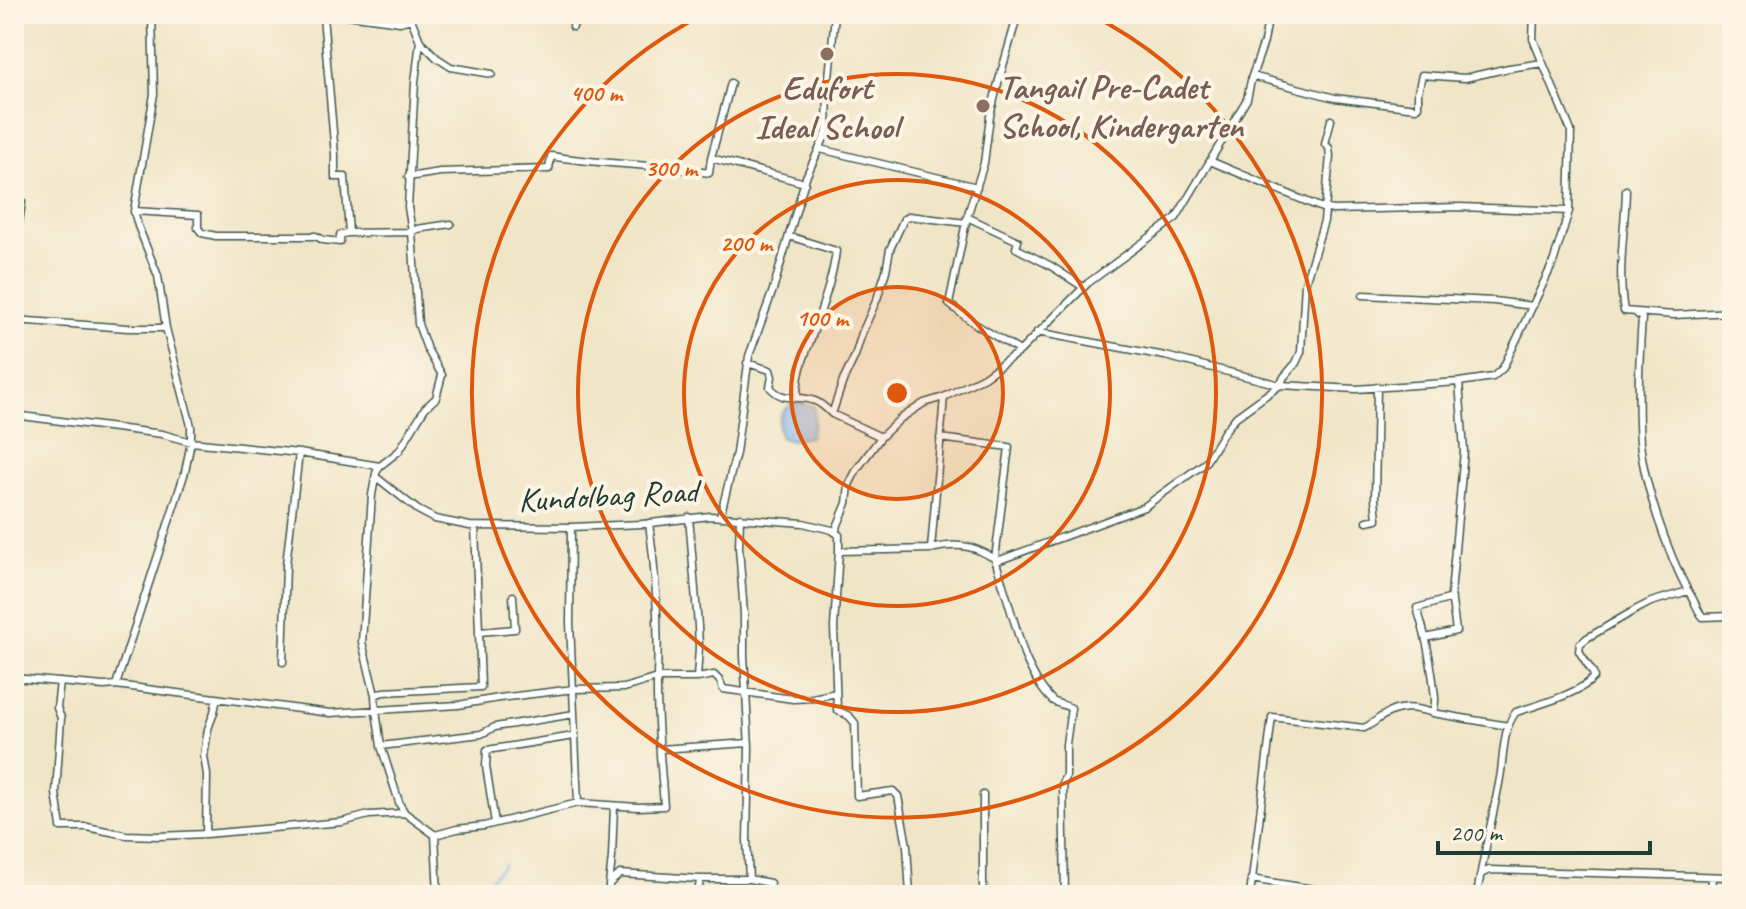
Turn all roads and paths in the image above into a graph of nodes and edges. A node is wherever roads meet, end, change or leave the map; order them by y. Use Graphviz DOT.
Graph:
graph roads {
  1 [pos="152,14"];
  2 [pos="215,14"];
  3 [pos="575,14"];
  4 [pos="835,14"];
  5 [pos="1018,14"];
  6 [pos="1269,14"];
  7 [pos="1534,14"];
  8 [pos="323,16"];
  9 [pos="410,16"];
  10 [pos="573,27"];
  11 [pos="420,41"];
  12 [pos="1543,63"];
  13 [pos="492,74"];
  14 [pos="1252,76"];
  15 [pos="731,83"];
  16 [pos="1331,120"];
  17 [pos="820,149"];
  18 [pos="711,158"];
  19 [pos="1210,161"];
  20 [pos="408,177"];
  21 [pos="805,183"];
  22 [pos="977,187"];
  23 [pos="1626,190"];
  24 [pos="22,202"];
  25 [pos="1325,209"];
  26 [pos="134,211"];
  27 [pos="1569,211"];
  28 [pos="967,220"];
  29 [pos="451,224"];
  30 [pos="412,232"];
  31 [pos="349,233"];
  32 [pos="789,236"];
  33 [pos="14,256"];
  34 [pos="1083,287"];
  35 [pos="1363,295"];
  36 [pos="1533,306"];
  37 [pos="1732,312"];
  38 [pos="1636,313"];
  39 [pos="14,320"];
  40 [pos="166,328"];
  41 [pos="1037,332"];
  42 [pos="1020,351"];
  43 [pos="747,363"];
  44 [pos="1459,382"];
  45 [pos="1280,385"];
  46 [pos="1377,387"];
  47 [pos="944,397"];
  48 [pos="797,398"];
  49 [pos="832,414"];
  50 [pos="14,415"];
  51 [pos="881,437"];
  52 [pos="940,438"];
  53 [pos="191,442"];
  54 [pos="299,453"];
  55 [pos="380,466"];
  56 [pos="376,477"];
  57 [pos="689,517"];
  58 [pos="720,517"];
  59 [pos="740,517"];
  60 [pos="1367,521"];
  61 [pos="649,523"];
  62 [pos="475,526"];
  63 [pos="571,527"];
  64 [pos="835,532"];
  65 [pos="931,549"];
  66 [pos="839,551"];
  67 [pos="995,559"];
  68 [pos="1688,591"];
  69 [pos="513,596"];
  70 [pos="1452,598"];
  71 [pos="1732,616"];
  72 [pos="479,632"];
  73 [pos="1426,638"];
  74 [pos="283,662"];
  75 [pos="14,678"];
  76 [pos="657,678"];
  77 [pos="697,678"];
  78 [pos="60,682"];
  79 [pos="116,685"];
  80 [pos="574,689"];
  81 [pos="746,691"];
  82 [pos="836,693"];
  83 [pos="375,695"];
  84 [pos="217,698"];
  85 [pos="376,711"];
  86 [pos="1433,713"];
  87 [pos="574,714"];
  88 [pos="1508,726"];
  89 [pos="574,736"];
  90 [pos="749,743"];
  91 [pos="381,746"];
  92 [pos="660,749"];
  93 [pos="983,795"];
  94 [pos="578,803"];
  95 [pos="614,806"];
  96 [pos="405,813"];
  97 [pos="495,823"];
  98 [pos="206,834"];
  99 [pos="435,835"];
  100 [pos="1480,874"];
  101 [pos="1712,877"];
  102 [pos="1732,877"];
  103 [pos="700,879"];
  104 [pos="749,879"];
  105 [pos="1251,879"];
  106 [pos="610,883"];
  107 [pos="438,895"];
  108 [pos="608,895"];
  109 [pos="698,895"];
  110 [pos="768,895"];
  111 [pos="910,895"];
  112 [pos="983,895"];
  113 [pos="1065,895"];
  114 [pos="1250,895"];
  115 [pos="1350,895"];
  116 [pos="1477,895"];
  117 [pos="1711,895"];
  1 -- 26 [label="street"];
  2 -- 8 [label="street"];
  3 -- 10 [label="street"];
  4 -- 17 [label="street"];
  5 -- 22 [label="street"];
  6 -- 14 [label="street"];
  7 -- 12 [label="street"];
  8 -- 9 [label="street"];
  8 -- 31 [label="street"];
  9 -- 11 [label="street"];
  11 -- 13 [label="street"];
  11 -- 20 [label="street"];
  12 -- 14 [label="street"];
  12 -- 27 [label="street"];
  14 -- 19 [label="street"];
  15 -- 18 [label="street"];
  16 -- 25 [label="street"];
  17 -- 21 [label="street"];
  17 -- 22 [label="street"];
  18 -- 20 [label="street"];
  18 -- 21 [label="street"];
  19 -- 25 [label="street"];
  19 -- 34 [label="street"];
  20 -- 30 [label="street"];
  21 -- 32 [label="street"];
  22 -- 28 [label="street"];
  23 -- 38 [label="street"];
  24 -- 33 [label="street"];
  25 -- 27 [label="street"];
  25 -- 45 [label="street"];
  26 -- 31 [label="street"];
  26 -- 40 [label="street"];
  27 -- 36 [label="street"];
  28 -- 34 [label="street"];
  28 -- 42 [label="street"];
  28 -- 49 [label="street"];
  29 -- 30 [label="street"];
  30 -- 31 [label="street"];
  30 -- 55 [label="street"];
  32 -- 43 [label="street"];
  32 -- 48 [label="street"];
  34 -- 41 [label="street"];
  35 -- 36 [label="street"];
  36 -- 44 [label="street"];
  37 -- 38 [label="street"];
  38 -- 68 [label="street"];
  39 -- 40 [label="street"];
  40 -- 53 [label="street"];
  41 -- 42 [label="street"];
  41 -- 45 [label="street"];
  42 -- 47 [label="street"];
  43 -- 48 [label="street"];
  43 -- 58 [label="street"];
  44 -- 46 [label="street"];
  44 -- 70 [label="street"];
  45 -- 46 [label="street"];
  45 -- 67 [label="street"];
  46 -- 60 [label="street"];
  47 -- 51 [label="street"];
  47 -- 52 [label="street"];
  48 -- 49 [label="street"];
  49 -- 51 [label="street"];
  50 -- 53 [label="street"];
  51 -- 64 [label="street"];
  52 -- 65 [label="street"];
  52 -- 67 [label="street"];
  53 -- 54 [label="street"];
  53 -- 79 [label="street"];
  54 -- 55 [label="street"];
  54 -- 74 [label="street"];
  55 -- 56 [label="street"];
  56 -- 62 [label="street, Kundolbag Road"];
  56 -- 83 [label="street"];
  57 -- 58 [label="street, Kundolbag Road"];
  57 -- 61 [label="street, Kundolbag Road"];
  57 -- 77 [label="street"];
  58 -- 59 [label="street, Kundolbag Road"];
  59 -- 64 [label="street, Kundolbag Road"];
  59 -- 81 [label="street"];
  61 -- 63 [label="street, Kundolbag Road"];
  61 -- 76 [label="street"];
  62 -- 63 [label="street, Kundolbag Road"];
  62 -- 72 [label="street"];
  63 -- 80 [label="street"];
  64 -- 66 [label="street"];
  65 -- 66 [label="street"];
  65 -- 67 [label="street"];
  66 -- 82 [label="street"];
  67 -- 113 [label="street"];
  68 -- 71 [label="street"];
  68 -- 88 [label="street"];
  69 -- 72 [label="street"];
  70 -- 73 [label="street"];
  70 -- 73 [label="street"];
  72 -- 83 [label="street"];
  73 -- 86 [label="street"];
  75 -- 78 [label="street"];
  76 -- 77 [label="street"];
  76 -- 80 [label="street"];
  76 -- 92 [label="street"];
  77 -- 81 [label="street"];
  78 -- 79 [label="street"];
  78 -- 98 [label="street"];
  79 -- 84 [label="street"];
  80 -- 85 [label="street"];
  80 -- 87 [label="street"];
  81 -- 82 [label="street"];
  81 -- 90 [label="street"];
  82 -- 111 [label="street"];
  83 -- 85 [label="street"];
  84 -- 85 [label="street"];
  84 -- 98 [label="street"];
  85 -- 91 [label="street"];
  86 -- 88 [label="street"];
  86 -- 105 [label="street"];
  87 -- 89 [label="street"];
  87 -- 91 [label="street"];
  88 -- 100 [label="street"];
  89 -- 94 [label="street"];
  89 -- 97 [label="street"];
  90 -- 92 [label="street"];
  90 -- 104 [label="street"];
  91 -- 96 [label="street"];
  92 -- 95 [label="street"];
  93 -- 112 [label="street"];
  94 -- 95 [label="street"];
  94 -- 97 [label="street"];
  95 -- 106 [label="street"];
  96 -- 98 [label="street"];
  96 -- 99 [label="street"];
  97 -- 99 [label="street"];
  99 -- 107 [label="street"];
  100 -- 101 [label="street"];
  100 -- 116 [label="street"];
  101 -- 102 [label="street"];
  101 -- 117 [label="street"];
  103 -- 104 [label="street"];
  103 -- 106 [label="street"];
  103 -- 109 [label="street"];
  104 -- 110 [label="street"];
  105 -- 114 [label="street"];
  105 -- 115 [label="street"];
  106 -- 108 [label="street"];
}
